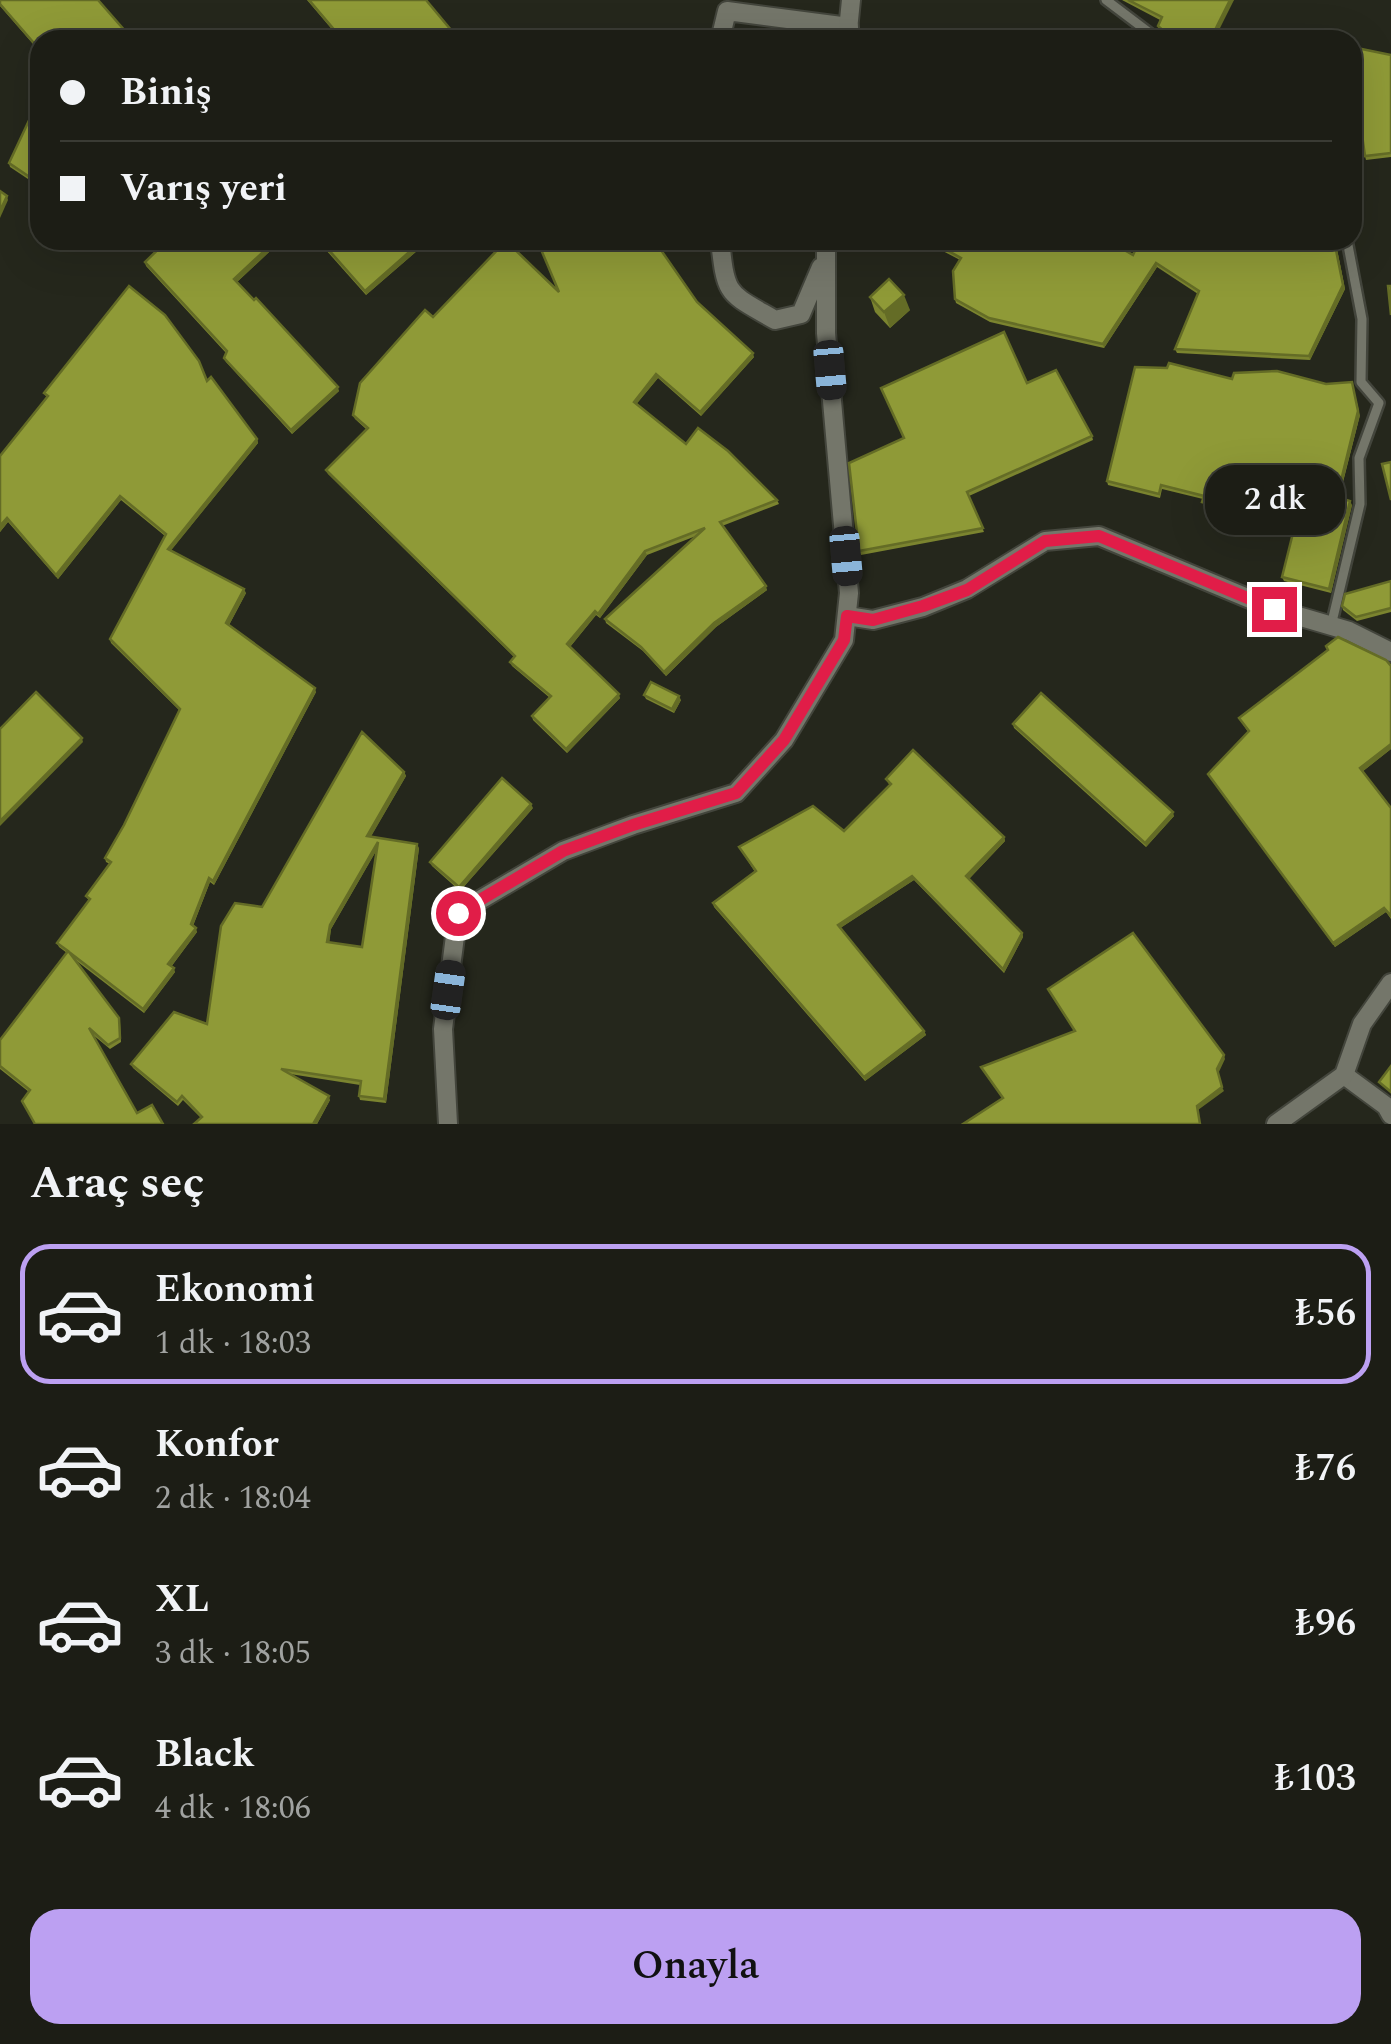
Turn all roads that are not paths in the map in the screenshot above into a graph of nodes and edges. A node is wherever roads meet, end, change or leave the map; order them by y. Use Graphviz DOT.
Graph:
graph roads {
  1 [pos="850,0"];
  2 [pos="1106,0"];
  3 [pos="724,4"];
  4 [pos="721,30"];
  5 [pos="835,30"];
  6 [pos="848,30"];
  7 [pos="1146,30"];
  8 [pos="721,250"];
  9 [pos="825,250"];
  10 [pos="1349,250"];
  11 [pos="823,262"];
  12 [pos="847,616"];
  13 [pos="1331,626"];
  14 [pos="1391,652"];
  15 [pos="1391,983"];
  16 [pos="1344,1075"];
  17 [pos="1391,1115"];
  18 [pos="448,1124"];
  19 [pos="1276,1124"];
  1 -- 6 [label="street"];
  2 -- 7 [label="lane"];
  3 -- 4 [label="street"];
  3 -- 5 [label="street"];
  8 -- 11 [label="street"];
  9 -- 11 [label="street"];
  10 -- 13 [label="lane"];
  11 -- 12 [label="street"];
  12 -- 13 [label="street"];
  12 -- 18 [label="street"];
  13 -- 14 [label="street"];
  15 -- 16 [label="street"];
  16 -- 17 [label="street"];
  16 -- 19 [label="street"];
}
